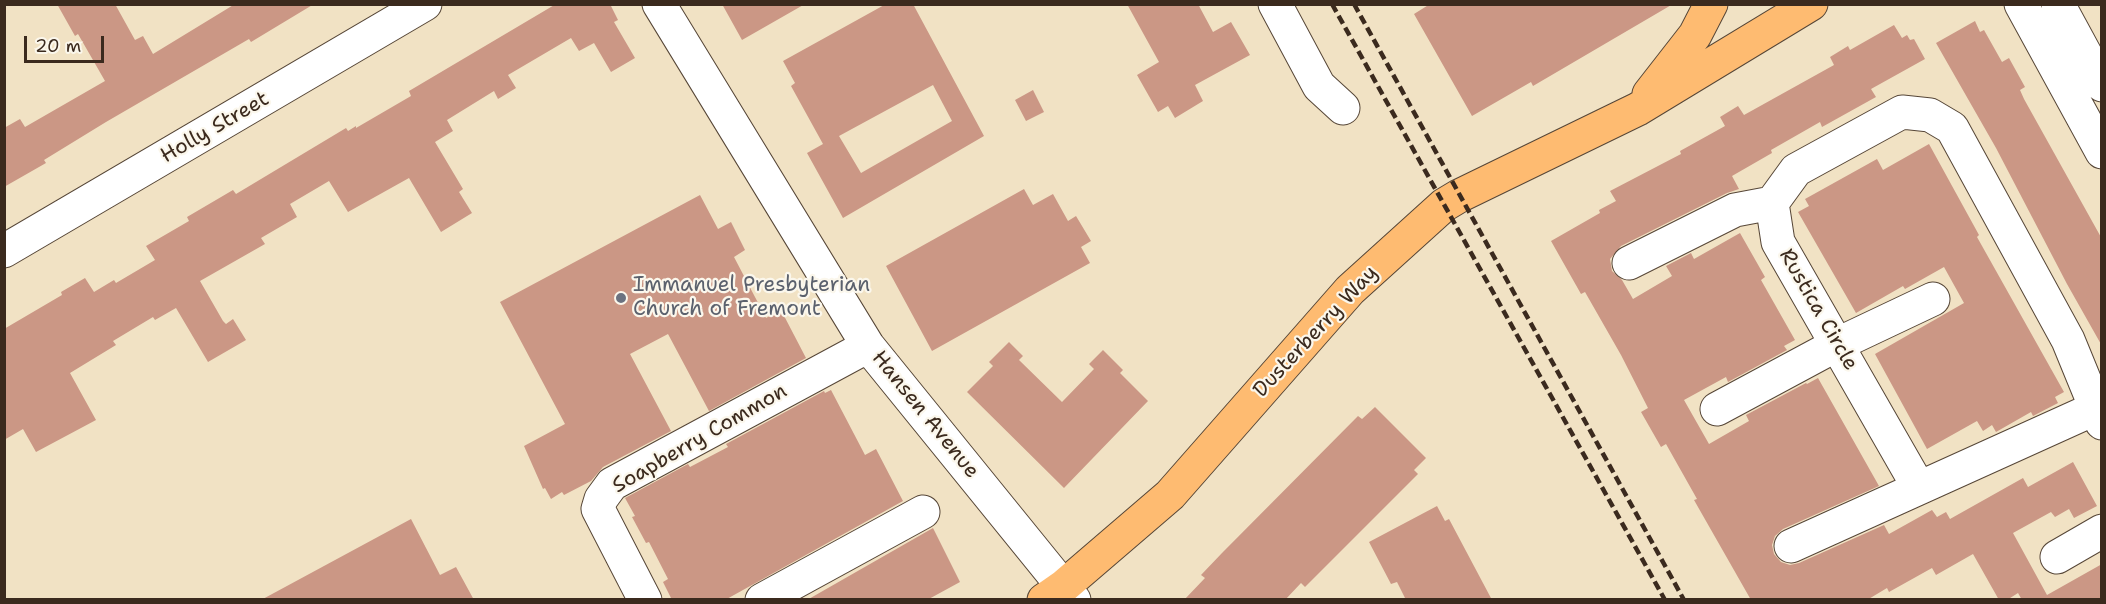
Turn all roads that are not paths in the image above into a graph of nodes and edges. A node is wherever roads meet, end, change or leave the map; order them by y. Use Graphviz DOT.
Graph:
graph roads {
  1 [pos="425,4"];
  2 [pos="659,4"];
  3 [pos="1275,4"];
  4 [pos="1711,4"];
  5 [pos="1810,4"];
  6 [pos="2021,4"];
  7 [pos="2058,4"];
  8 [pos="2102,85"];
  9 [pos="1343,108"];
  10 [pos="1638,109"];
  11 [pos="2102,152"];
  12 [pos="1772,203"];
  13 [pos="4,251"];
  14 [pos="1629,263"];
  15 [pos="1933,299"];
  16 [pos="1838,344"];
  17 [pos="868,346"];
  18 [pos="1717,409"];
  19 [pos="2098,416"];
  20 [pos="1919,488"];
  21 [pos="923,512"];
  22 [pos="2102,531"];
  23 [pos="1791,546"];
  24 [pos="2056,557"];
  25 [pos="1061,595"];
  26 [pos="774,597"];
  27 [pos="645,600"];
  1 -- 13 [label="street, Holly Street"];
  2 -- 17 [label="street, Hansen Avenue"];
  3 -- 9 [label="street"];
  4 -- 10 [label="main road"];
  5 -- 10 [label="main road, Dusterberry Way"];
  6 -- 11 [label="street"];
  7 -- 8 [label="street"];
  10 -- 25 [label="main road, Dusterberry Way"];
  12 -- 14 [label="street"];
  12 -- 16 [label="street, Rustica Circle"];
  12 -- 19 [label="street"];
  15 -- 16 [label="street"];
  16 -- 18 [label="street"];
  16 -- 20 [label="street, Rustica Circle"];
  17 -- 25 [label="street, Hansen Avenue"];
  17 -- 27 [label="street, Soapberry Common"];
  19 -- 20 [label="street"];
  20 -- 23 [label="street"];
  21 -- 26 [label="street"];
  22 -- 24 [label="street"];
}
